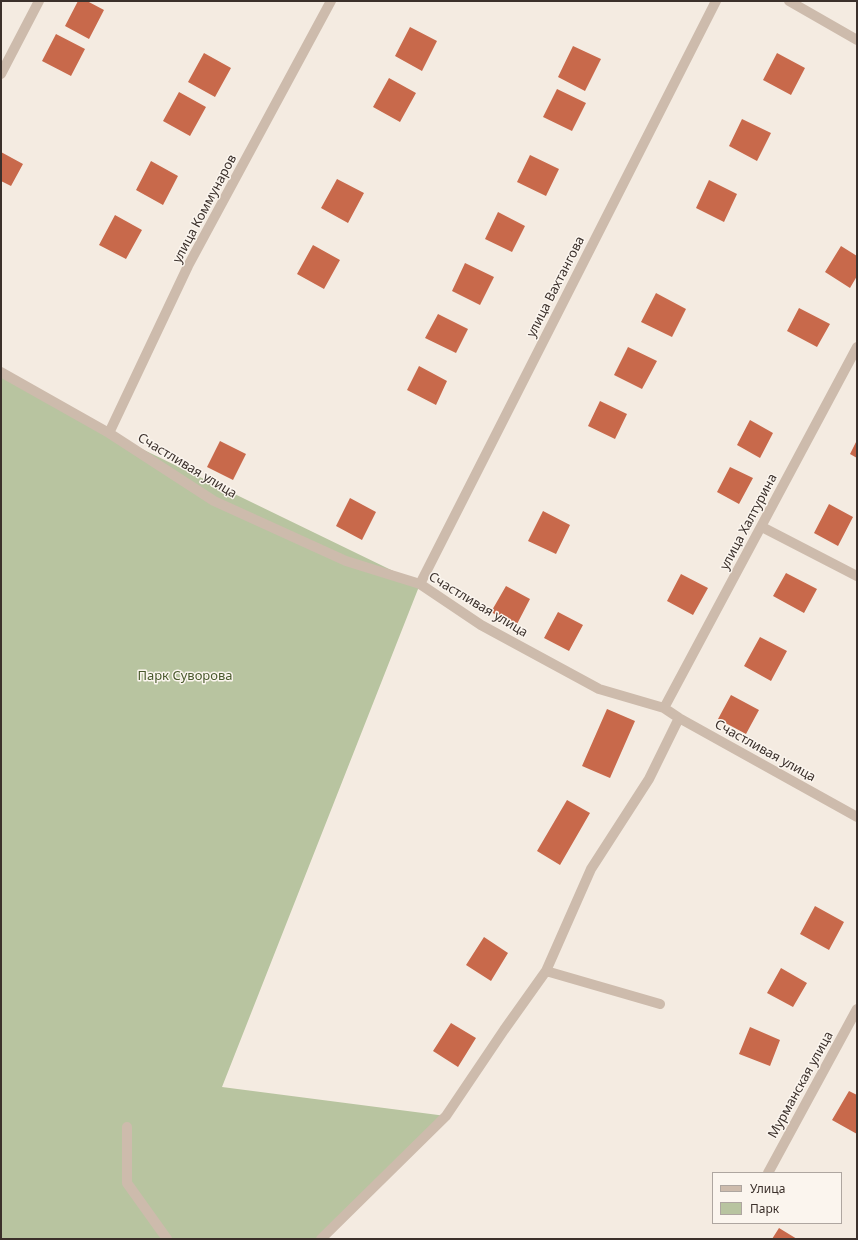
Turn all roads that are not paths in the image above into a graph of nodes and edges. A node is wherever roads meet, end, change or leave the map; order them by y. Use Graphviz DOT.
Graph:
graph roads {
  1 [pos="39,1"];
  2 [pos="331,1"];
  3 [pos="716,1"];
  4 [pos="789,1"];
  5 [pos="857,40"];
  6 [pos="2,68"];
  7 [pos="857,347"];
  8 [pos="1,372"];
  9 [pos="109,433"];
  10 [pos="762,527"];
  11 [pos="857,576"];
  12 [pos="420,584"];
  13 [pos="664,708"];
  14 [pos="679,718"];
  15 [pos="857,817"];
  16 [pos="546,971"];
  17 [pos="660,1004"];
  18 [pos="857,1008"];
  19 [pos="127,1127"];
  20 [pos="769,1172"];
  21 [pos="167,1239"];
  22 [pos="321,1239"];
  1 -- 6 [label="street"];
  2 -- 9 [label="street, улица Коммунаров"];
  3 -- 12 [label="street, улица Вахтангова"];
  4 -- 5 [label="street"];
  7 -- 10 [label="street, улица Халтурина"];
  8 -- 9 [label="street, Счастливая улица"];
  9 -- 12 [label="street, Счастливая улица"];
  10 -- 11 [label="street"];
  10 -- 13 [label="street, улица Халтурина"];
  12 -- 13 [label="street, Счастливая улица"];
  13 -- 14 [label="street, Счастливая улица"];
  14 -- 15 [label="street, Счастливая улица"];
  14 -- 16 [label="street"];
  16 -- 17 [label="street"];
  16 -- 22 [label="street"];
  18 -- 20 [label="street, Мурманская улица"];
  19 -- 21 [label="street"];
}
